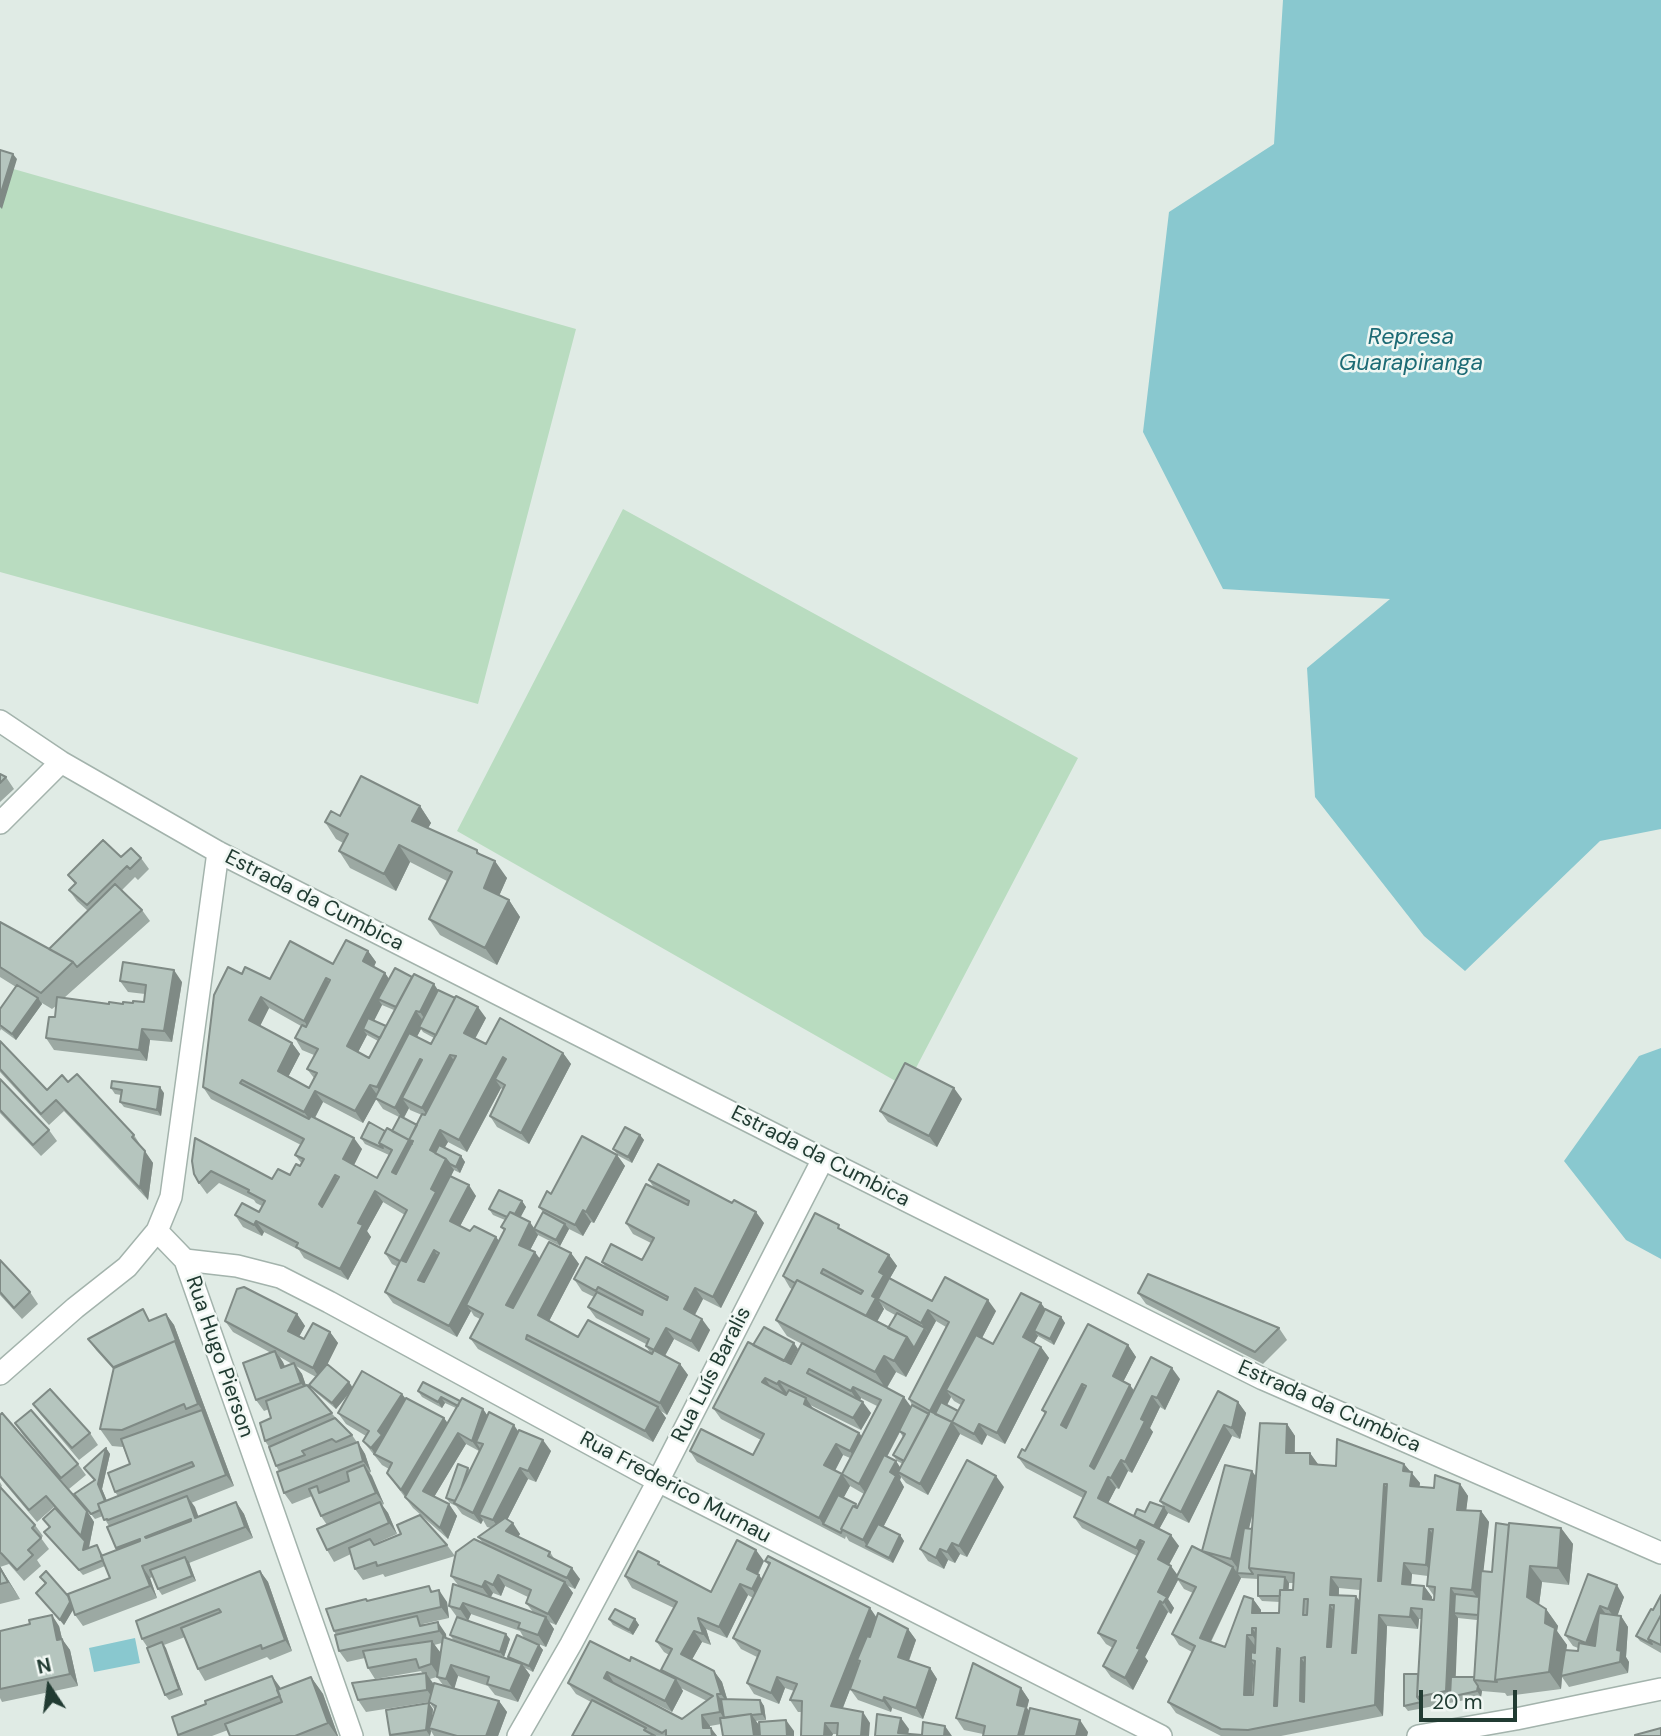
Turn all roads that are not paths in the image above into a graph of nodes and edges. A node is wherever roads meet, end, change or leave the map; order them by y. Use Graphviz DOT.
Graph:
graph roads {
  1 [pos="0,721"];
  2 [pos="61,762"];
  3 [pos="0,823"];
  4 [pos="218,852"];
  5 [pos="823,1159"];
  6 [pos="157,1231"];
  7 [pos="185,1260"];
  8 [pos="0,1374"];
  9 [pos="658,1481"];
  10 [pos="1661,1553"];
  11 [pos="1661,1689"];
  12 [pos="352,1736"];
  13 [pos="518,1736"];
  14 [pos="1161,1736"];
  15 [pos="1418,1736"];
  1 -- 2 [label="street, Estrada da Cumbica"];
  2 -- 3 [label="street"];
  2 -- 4 [label="street, Estrada da Cumbica"];
  4 -- 5 [label="street, Estrada da Cumbica"];
  4 -- 6 [label="street"];
  5 -- 9 [label="street, Rua Luís Baralis"];
  5 -- 10 [label="street, Estrada da Cumbica"];
  6 -- 7 [label="street, Rua Hugo Pierson"];
  6 -- 8 [label="street"];
  7 -- 9 [label="street, Rua Frederico Murnau"];
  7 -- 12 [label="street, Rua Hugo Pierson"];
  9 -- 13 [label="street, Rua Luís Baralis"];
  9 -- 14 [label="street, Rua Frederico Murnau"];
  11 -- 15 [label="street"];
}
